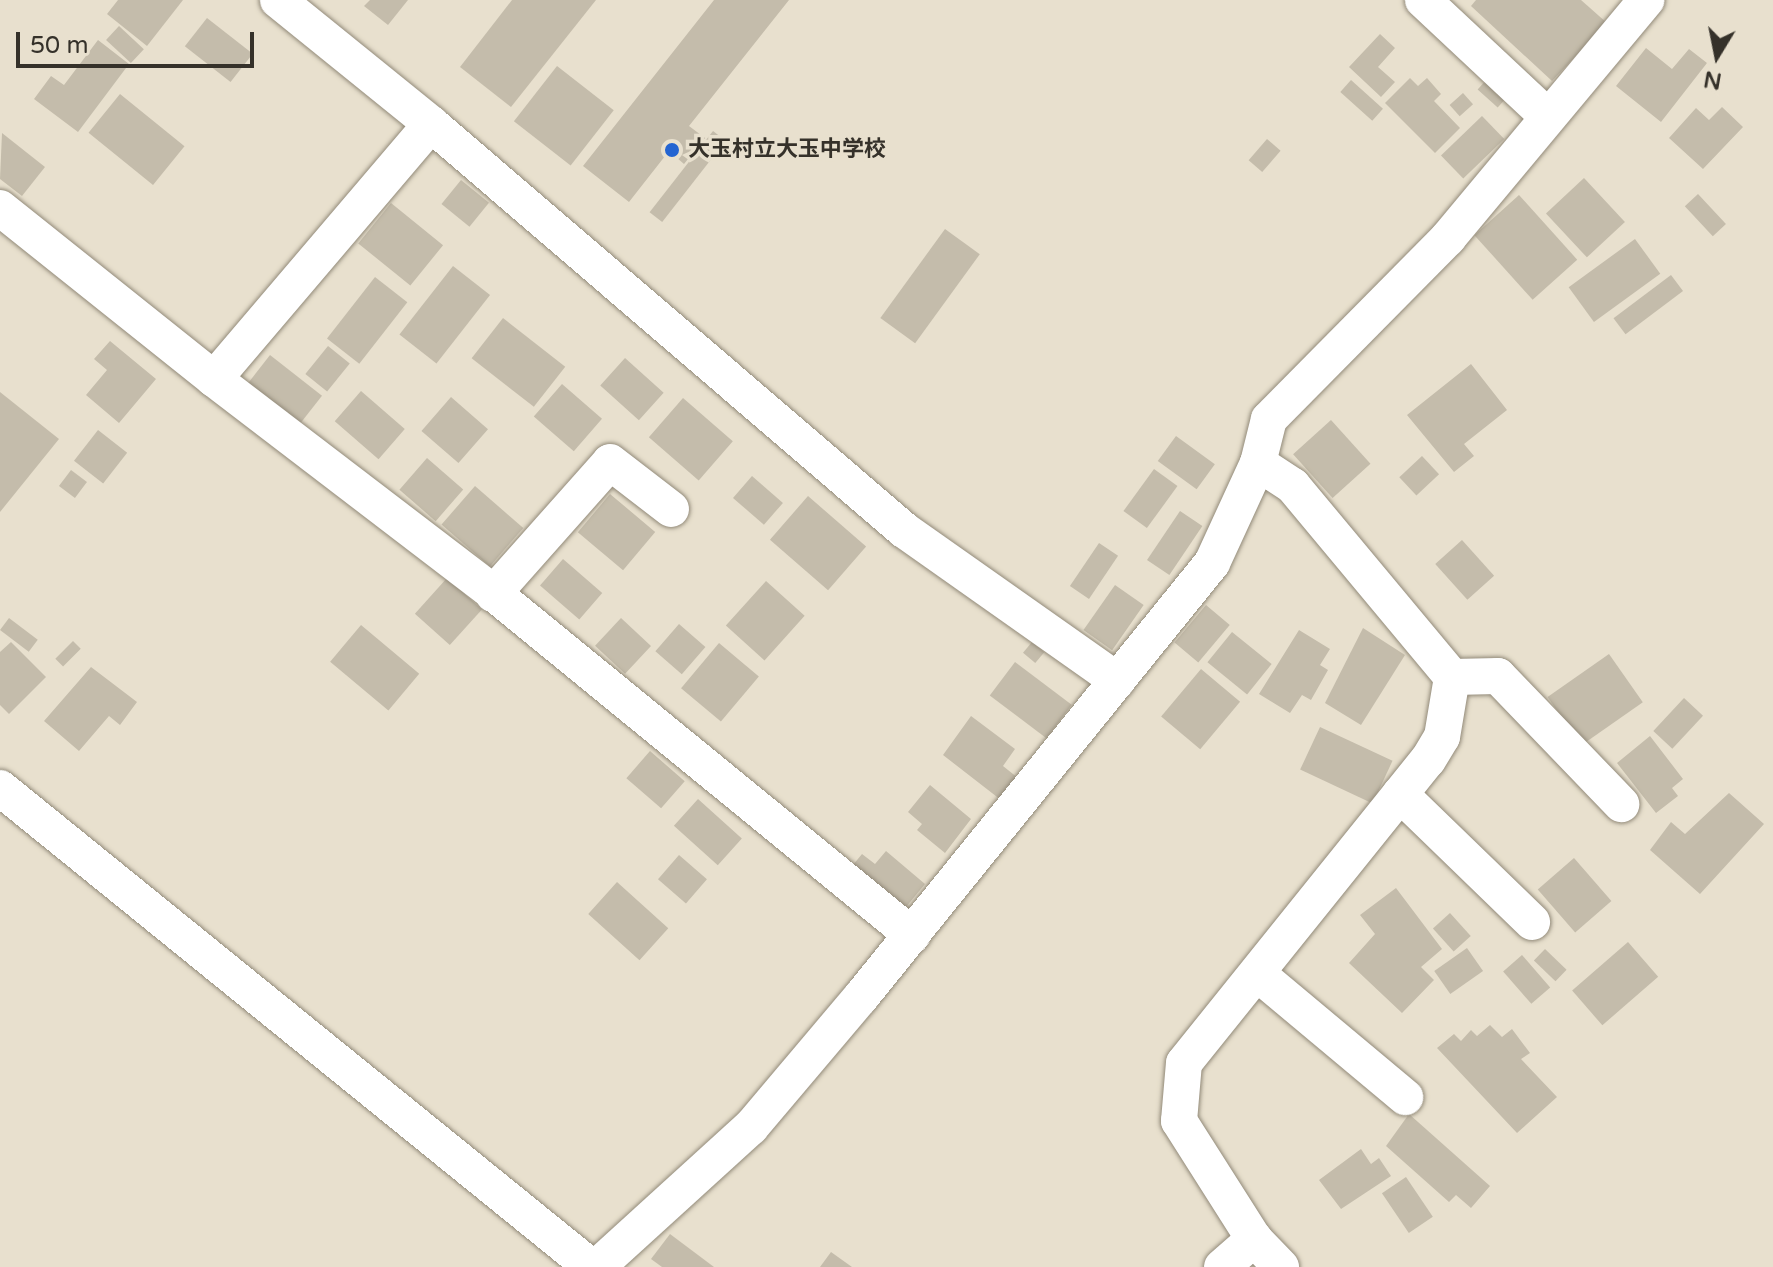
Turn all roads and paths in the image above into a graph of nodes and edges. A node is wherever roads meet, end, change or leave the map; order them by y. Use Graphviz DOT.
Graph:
graph roads {
  1 [pos="278,0"];
  2 [pos="1423,0"];
  3 [pos="1646,0"];
  4 [pos="1548,117"];
  5 [pos="431,124"];
  6 [pos="0,208"];
  7 [pos="214,379"];
  8 [pos="1258,463"];
  9 [pos="671,509"];
  10 [pos="493,594"];
  11 [pos="1452,677"];
  12 [pos="1117,680"];
  13 [pos="0,788"];
  14 [pos="1400,794"];
  15 [pos="1621,804"];
  16 [pos="1532,922"];
  17 [pos="912,935"];
  18 [pos="1258,974"];
  19 [pos="1405,1097"];
  20 [pos="1254,1239"];
  21 [pos="594,1267"];
  22 [pos="1222,1267"];
  23 [pos="1281,1267"];
  1 -- 5 [label="street"];
  2 -- 4 [label="street"];
  3 -- 4 [label="street"];
  4 -- 8 [label="street"];
  5 -- 7 [label="street"];
  5 -- 12 [label="street"];
  6 -- 7 [label="street"];
  7 -- 10 [label="street"];
  8 -- 11 [label="street"];
  8 -- 12 [label="street"];
  9 -- 10 [label="street"];
  10 -- 17 [label="street"];
  11 -- 14 [label="street"];
  11 -- 15 [label="street"];
  12 -- 17 [label="street"];
  13 -- 21 [label="street"];
  14 -- 16 [label="street"];
  14 -- 18 [label="street"];
  17 -- 21 [label="street"];
  18 -- 19 [label="street"];
  18 -- 20 [label="street"];
  20 -- 22 [label="street"];
  20 -- 23 [label="street"];
}
